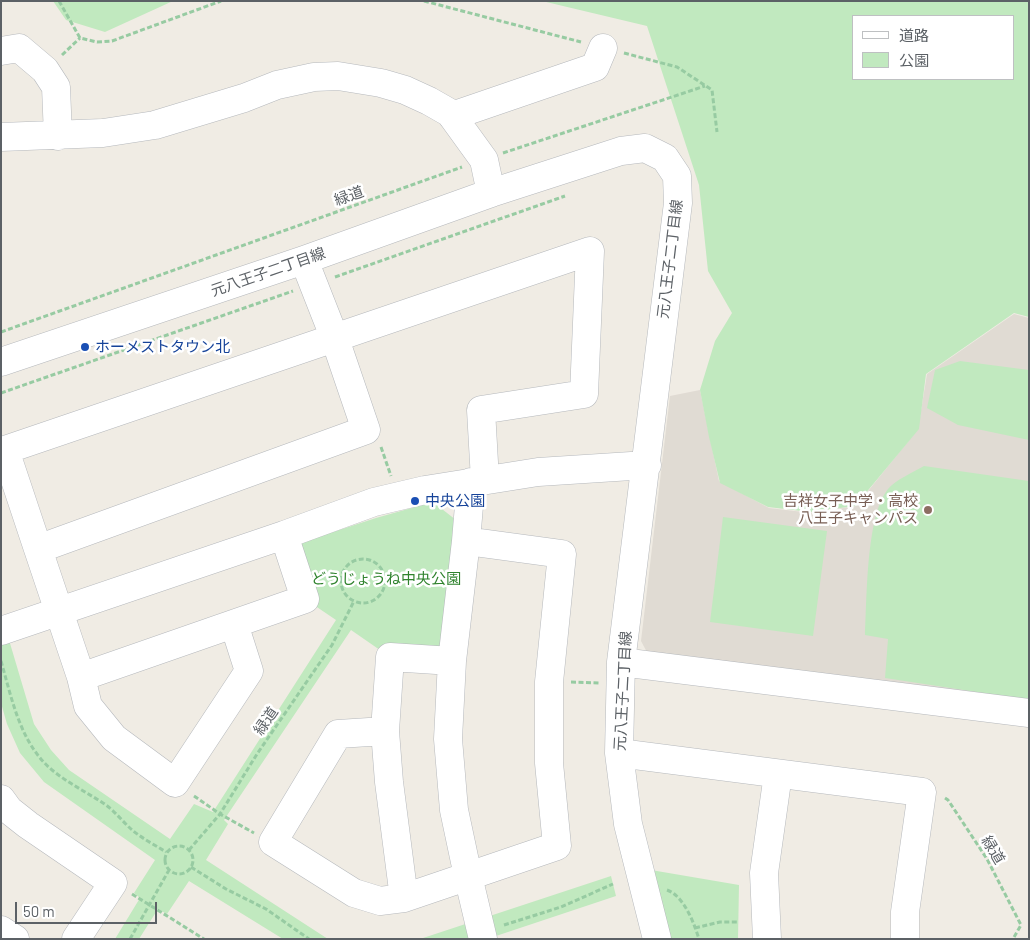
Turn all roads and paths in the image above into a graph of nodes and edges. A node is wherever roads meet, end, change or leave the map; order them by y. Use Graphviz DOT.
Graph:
graph roads {
  1 [pos="59,1"];
  2 [pos="221,1"];
  3 [pos="424,1"];
  4 [pos="603,48"];
  5 [pos="1,51"];
  6 [pos="705,86"];
  7 [pos="452,116"];
  8 [pos="717,132"];
  9 [pos="58,136"];
  10 [pos="1,137"];
  11 [pos="484,160"];
  12 [pos="491,193"];
  13 [pos="304,260"];
  14 [pos="1,332"];
  15 [pos="335,339"];
  16 [pos="1,362"];
  17 [pos="380,442"];
  18 [pos="647,465"];
  19 [pos="478,481"];
  20 [pos="393,482"];
  21 [pos="284,535"];
  22 [pos="466,541"];
  23 [pos="38,549"];
  24 [pos="354,601"];
  25 [pos="59,610"];
  26 [pos="234,624"];
  27 [pos="1,631"];
  28 [pos="1,661"];
  29 [pos="452,661"];
  30 [pos="622,662"];
  31 [pos="81,678"];
  32 [pos="549,682"];
  33 [pos="600,683"];
  34 [pos="1029,713"];
  35 [pos="385,731"];
  36 [pos="620,753"];
  37 [pos="778,774"];
  38 [pos="175,783"];
  39 [pos="922,792"];
  40 [pos="1,799"];
  41 [pos="220,814"];
  42 [pos="273,842"];
  43 [pos="189,850"];
  44 [pos="166,852"];
  45 [pos="191,867"];
  46 [pos="169,870"];
  47 [pos="468,876"];
  48 [pos="613,884"];
  49 [pos="666,889"];
  50 [pos="404,898"];
  51 [pos="151,905"];
  52 [pos="737,922"];
  53 [pos="696,928"];
  54 [pos="1,930"];
  55 [pos="482,936"];
  56 [pos="15,939"];
  57 [pos="76,939"];
  58 [pos="130,939"];
  59 [pos="204,939"];
  60 [pos="309,939"];
  61 [pos="657,939"];
  62 [pos="699,939"];
  63 [pos="767,939"];
  64 [pos="905,939"];
  65 [pos="1013,939"];
  1 -- 2 [label="path"];
  3 -- 4 [label="path"];
  4 -- 6 [label="path"];
  4 -- 7 [label="street"];
  5 -- 9 [label="street"];
  6 -- 8 [label="path"];
  6 -- 11 [label="path, 緑道"];
  7 -- 9 [label="street"];
  7 -- 11 [label="street"];
  9 -- 10 [label="street"];
  11 -- 12 [label="street"];
  11 -- 14 [label="path, 緑道"];
  12 -- 13 [label="street, 元八王子二丁目線"];
  12 -- 18 [label="street, 元八王子二丁目線"];
  13 -- 15 [label="street"];
  13 -- 16 [label="street, 元八王子二丁目線"];
  15 -- 19 [label="street"];
  15 -- 23 [label="street"];
  15 -- 23 [label="street"];
  17 -- 20 [label="path"];
  18 -- 19 [label="street"];
  18 -- 30 [label="street, 元八王子二丁目線"];
  19 -- 21 [label="street"];
  19 -- 22 [label="street"];
  21 -- 25 [label="street"];
  21 -- 26 [label="street"];
  22 -- 29 [label="street"];
  22 -- 32 [label="street"];
  23 -- 25 [label="street"];
  24 -- 24 [label="path"];
  24 -- 41 [label="path, 緑道"];
  25 -- 27 [label="street"];
  25 -- 31 [label="street"];
  26 -- 31 [label="street"];
  26 -- 38 [label="street"];
  28 -- 44 [label="path"];
  29 -- 35 [label="street"];
  29 -- 47 [label="street"];
  30 -- 34 [label="street"];
  30 -- 36 [label="street, 元八王子二丁目線"];
  31 -- 38 [label="street"];
  32 -- 33 [label="path"];
  32 -- 47 [label="street"];
  35 -- 42 [label="street"];
  35 -- 50 [label="street"];
  36 -- 37 [label="street"];
  36 -- 61 [label="street, 元八王子二丁目線"];
  37 -- 39 [label="street"];
  37 -- 63 [label="street"];
  38 -- 41 [label="path"];
  39 -- 64 [label="street"];
  39 -- 65 [label="path, 緑道"];
  40 -- 57 [label="street"];
  41 -- 42 [label="path"];
  41 -- 43 [label="path, 緑道"];
  42 -- 50 [label="street"];
  43 -- 44 [label="path"];
  43 -- 45 [label="path"];
  44 -- 46 [label="path"];
  45 -- 46 [label="path"];
  45 -- 60 [label="path"];
  46 -- 51 [label="path"];
  47 -- 50 [label="street"];
  47 -- 55 [label="street"];
  48 -- 55 [label="path"];
  49 -- 53 [label="path"];
  51 -- 58 [label="path"];
  51 -- 59 [label="path"];
  52 -- 53 [label="path"];
  53 -- 62 [label="path"];
  54 -- 56 [label="street"];
}
